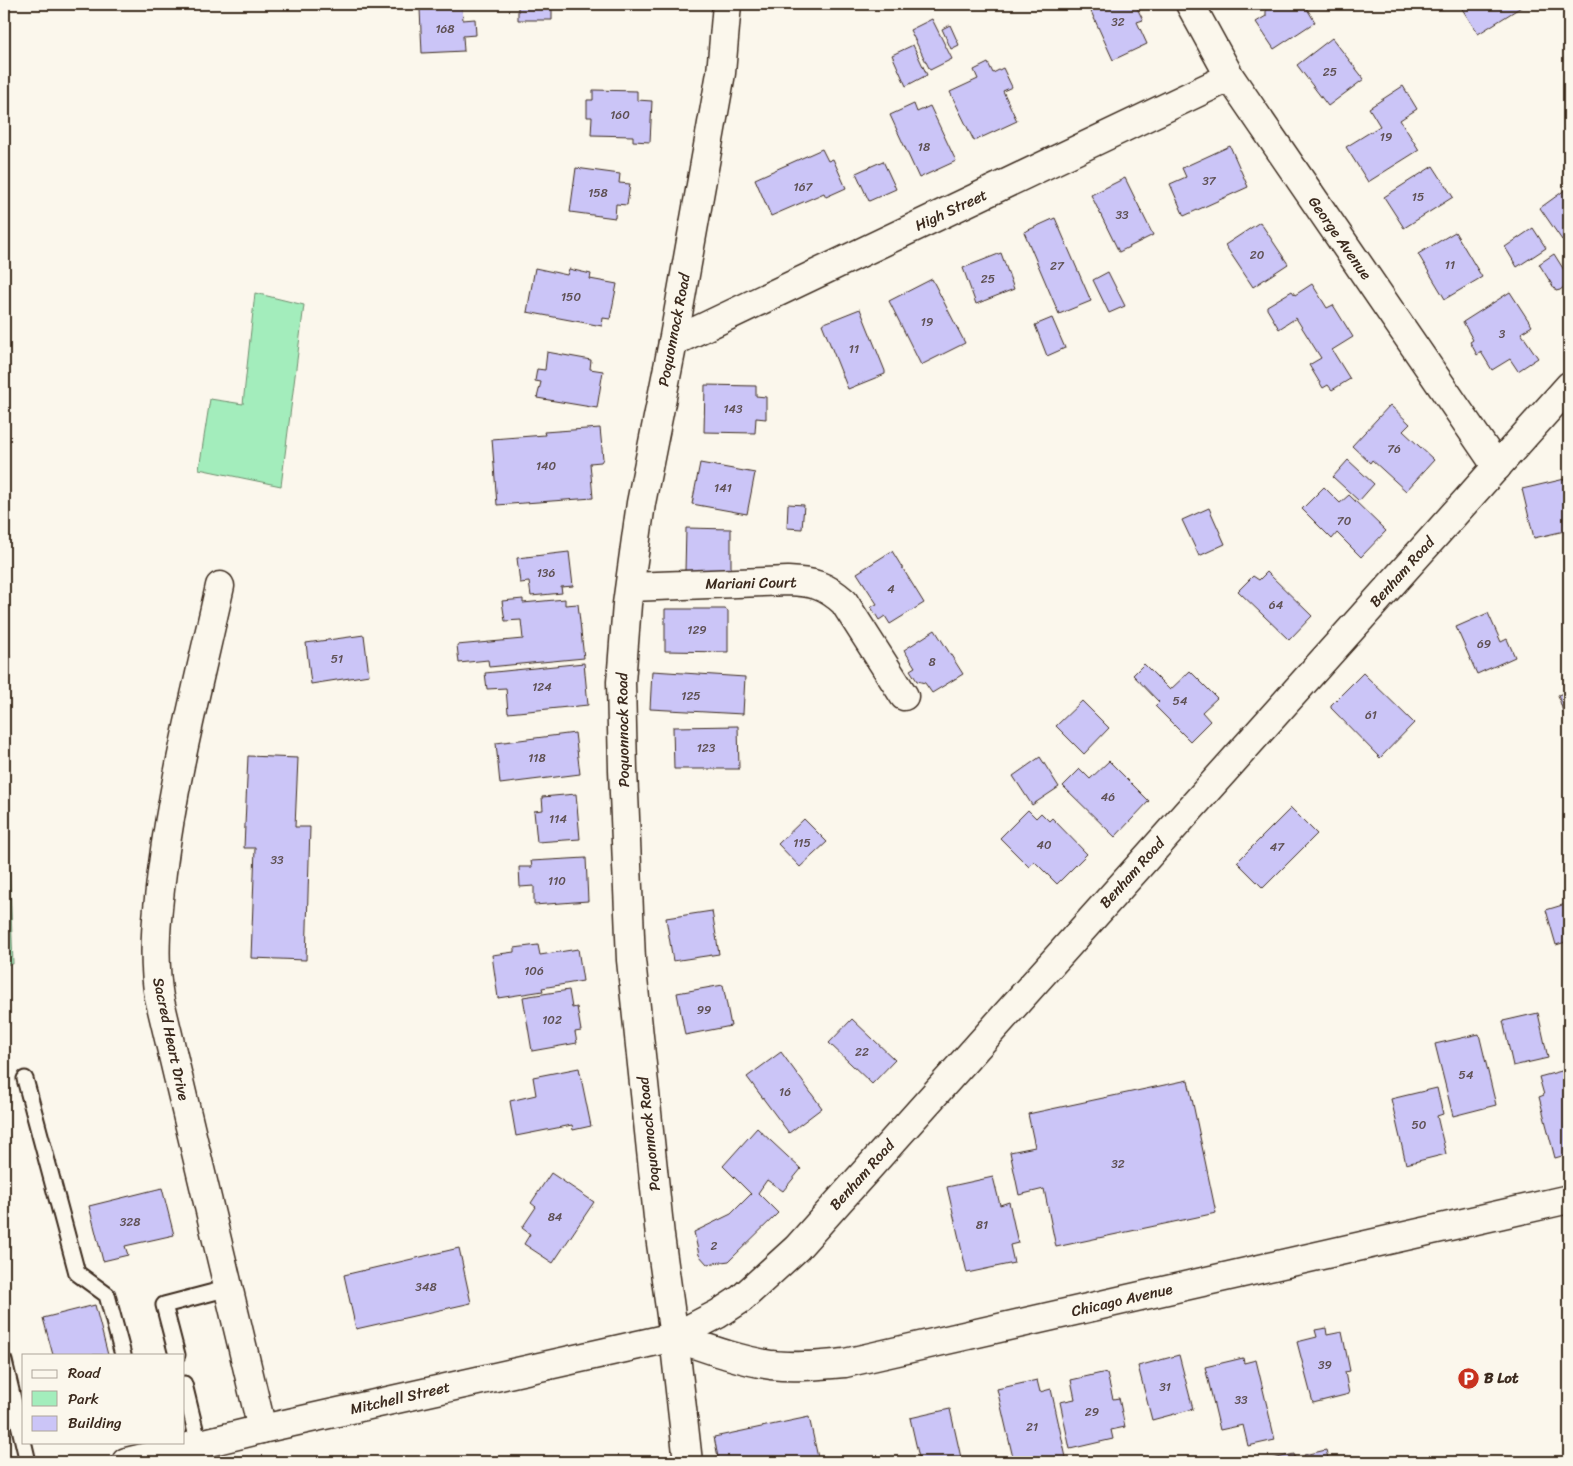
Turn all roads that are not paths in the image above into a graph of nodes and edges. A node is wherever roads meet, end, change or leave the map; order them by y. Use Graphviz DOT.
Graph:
graph roads {
  1 [pos="727,4"];
  2 [pos="1190,4"];
  3 [pos="1230,77"];
  4 [pos="673,342"];
  5 [pos="1569,386"];
  6 [pos="1497,467"];
  7 [pos="220,586"];
  8 [pos="630,587"];
  9 [pos="904,696"];
  10 [pos="25,1079"];
  11 [pos="1569,1199"];
  12 [pos="229,1288"];
  13 [pos="674,1337"];
  14 [pos="123,1354"];
  15 [pos="176,1354"];
  16 [pos="4,1361"];
  17 [pos="185,1388"];
  18 [pos="262,1429"];
  19 [pos="22,1437"];
  20 [pos="24,1444"];
  21 [pos="199,1445"];
  22 [pos="140,1454"];
  23 [pos="28,1462"];
  24 [pos="688,1462"];
  1 -- 4 [label="street, Poquonnock Road"];
  2 -- 3 [label="street, George Avenue"];
  3 -- 4 [label="street, High Street"];
  3 -- 6 [label="street, George Avenue"];
  4 -- 8 [label="street, Poquonnock Road"];
  5 -- 6 [label="street, Benham Road"];
  6 -- 13 [label="street, Benham Road"];
  7 -- 12 [label="street, Sacred Heart Drive"];
  8 -- 9 [label="street, Mariani Court"];
  8 -- 13 [label="street, Poquonnock Road"];
  10 -- 14 [label="lane"];
  11 -- 13 [label="street, Chicago Avenue"];
  12 -- 15 [label="lane"];
  12 -- 18 [label="street, Sacred Heart Drive"];
  13 -- 18 [label="street, Mitchell Street"];
  13 -- 24 [label="street, Poquonnock Road"];
  16 -- 19 [label="lane"];
  17 -- 21 [label="lane"];
  18 -- 21 [label="street, Mitchell Street"];
  20 -- 23 [label="lane"];
  21 -- 22 [label="street, Mitchell Street"];
}
